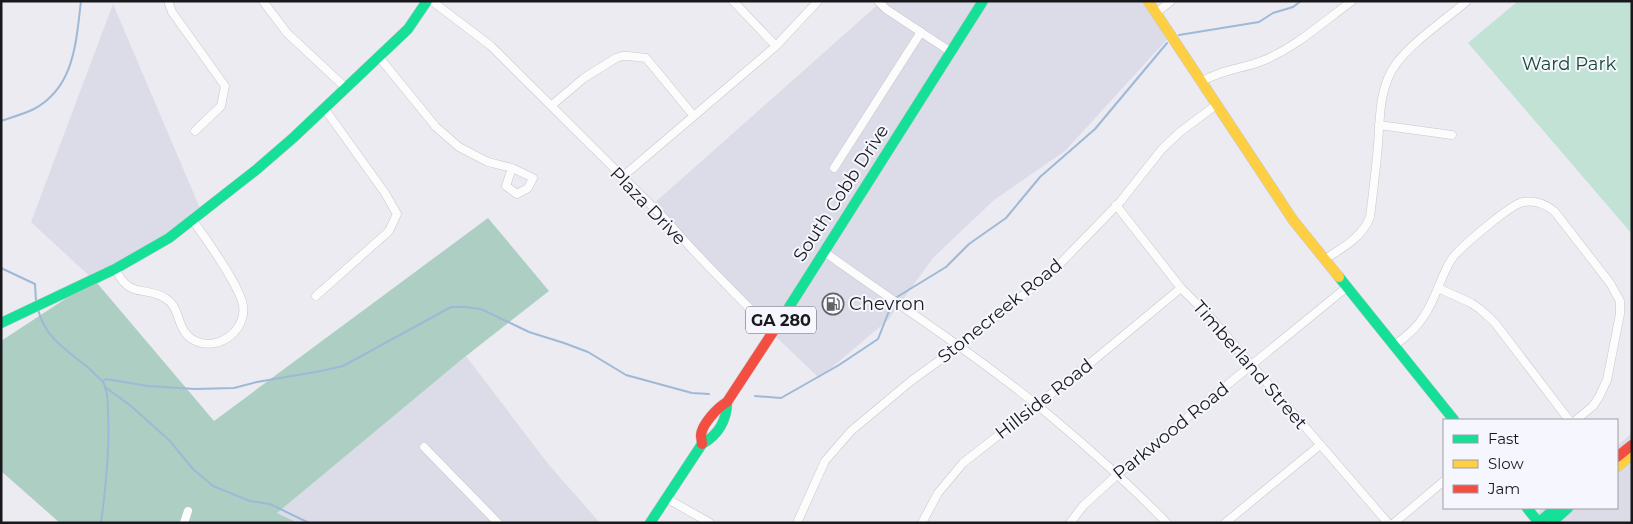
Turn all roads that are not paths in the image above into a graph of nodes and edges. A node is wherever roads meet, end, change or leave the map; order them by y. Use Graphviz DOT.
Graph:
graph roads {
  1 [pos="168,1"];
  2 [pos="263,1"];
  3 [pos="427,1"];
  4 [pos="432,1"];
  5 [pos="733,1"];
  6 [pos="818,1"];
  7 [pos="878,1"];
  8 [pos="983,1"];
  9 [pos="1148,1"];
  10 [pos="1171,1"];
  11 [pos="1352,1"];
  12 [pos="1467,1"];
  13 [pos="1156,13"];
  14 [pos="922,32"];
  15 [pos="776,46"];
  16 [pos="951,52"];
  17 [pos="379,57"];
  18 [pos="1201,82"];
  19 [pos="346,88"];
  20 [pos="552,105"];
  21 [pos="1216,105"];
  22 [pos="324,108"];
  23 [pos="694,115"];
  24 [pos="1379,125"];
  25 [pos="194,131"];
  26 [pos="1452,135"];
  27 [pos="512,168"];
  28 [pos="834,168"];
  29 [pos="622,178"];
  30 [pos="1116,205"];
  31 [pos="193,221"];
  32 [pos="823,252"];
  33 [pos="1325,260"];
  34 [pos="115,269"];
  35 [pos="1347,287"];
  36 [pos="1181,288"];
  37 [pos="1438,288"];
  38 [pos="316,296"];
  39 [pos="1,324"];
  40 [pos="773,332"];
  41 [pos="1394,346"];
  42 [pos="958,347"];
  43 [pos="1252,365"];
  44 [pos="1037,404"];
  45 [pos="1453,419"];
  46 [pos="1568,419"];
  47 [pos="1577,419"];
  48 [pos="1320,445"];
  49 [pos="1632,445"];
  50 [pos="424,447"];
  51 [pos="1632,454"];
  52 [pos="1618,456"];
  53 [pos="1618,466"];
  54 [pos="1118,474"];
  55 [pos="1443,482"];
  56 [pos="666,498"];
  57 [pos="1527,509"];
  58 [pos="1555,509"];
  59 [pos="1567,509"];
  60 [pos="188,511"];
  61 [pos="184,523"];
  62 [pos="498,523"];
  63 [pos="650,523"];
  64 [pos="710,523"];
  65 [pos="797,523"];
  66 [pos="922,523"];
  67 [pos="1070,523"];
  68 [pos="1167,523"];
  69 [pos="1225,523"];
  70 [pos="1388,523"];
  71 [pos="1394,523"];
  72 [pos="1539,523"];
  73 [pos="1550,523"];
  1 -- 25 [label="street"];
  2 -- 19 [label="street"];
  3 -- 17 [label="street"];
  4 -- 20 [label="street, Plaza Drive"];
  5 -- 15 [label="street"];
  6 -- 15 [label="street"];
  7 -- 14 [label="street"];
  8 -- 16 [label="street, South Cobb Drive / GA 280"];
  9 -- 13 [label="street"];
  10 -- 13 [label="street"];
  11 -- 18 [label="street"];
  12 -- 24 [label="street"];
  13 -- 18 [label="street"];
  14 -- 16 [label="street"];
  14 -- 28 [label="street"];
  15 -- 23 [label="street"];
  16 -- 32 [label="street, South Cobb Drive / GA 280"];
  17 -- 19 [label="street"];
  17 -- 27 [label="street"];
  18 -- 21 [label="street"];
  19 -- 22 [label="street"];
  20 -- 23 [label="street"];
  20 -- 29 [label="street, Plaza Drive"];
  21 -- 30 [label="street, Stonecreek Road"];
  21 -- 33 [label="street"];
  22 -- 31 [label="street"];
  22 -- 38 [label="street"];
  23 -- 29 [label="street"];
  24 -- 26 [label="street"];
  24 -- 33 [label="street"];
  27 -- 27 [label="street"];
  29 -- 40 [label="street, Plaza Drive"];
  30 -- 36 [label="street, Timberland Street"];
  30 -- 42 [label="street, Stonecreek Road"];
  31 -- 34 [label="street"];
  31 -- 34 [label="street"];
  32 -- 40 [label="street, South Cobb Drive / GA 280"];
  32 -- 42 [label="street"];
  33 -- 35 [label="street"];
  34 -- 39 [label="street"];
  35 -- 41 [label="street"];
  35 -- 43 [label="street, Parkwood Road"];
  36 -- 43 [label="street, Timberland Street"];
  36 -- 44 [label="street, Hillside Road"];
  37 -- 41 [label="street"];
  37 -- 46 [label="street"];
  37 -- 47 [label="street"];
  40 -- 56 [label="street, South Cobb Drive / GA 280"];
  41 -- 45 [label="street"];
  42 -- 44 [label="street"];
  42 -- 65 [label="street, Stonecreek Road"];
  43 -- 48 [label="street, Timberland Street"];
  43 -- 54 [label="street, Parkwood Road"];
  44 -- 54 [label="street"];
  44 -- 66 [label="street, Hillside Road"];
  48 -- 69 [label="street"];
  48 -- 70 [label="street, Timberland Street"];
  49 -- 52 [label="street"];
  50 -- 62 [label="street"];
  51 -- 53 [label="street"];
  54 -- 67 [label="street, Parkwood Road"];
  54 -- 68 [label="street"];
  55 -- 71 [label="street"];
  56 -- 63 [label="street, South Cobb Drive / GA 280"];
  56 -- 64 [label="street"];
  57 -- 72 [label="street"];
  58 -- 72 [label="street"];
  59 -- 73 [label="street"];
  60 -- 61 [label="street"];
}
